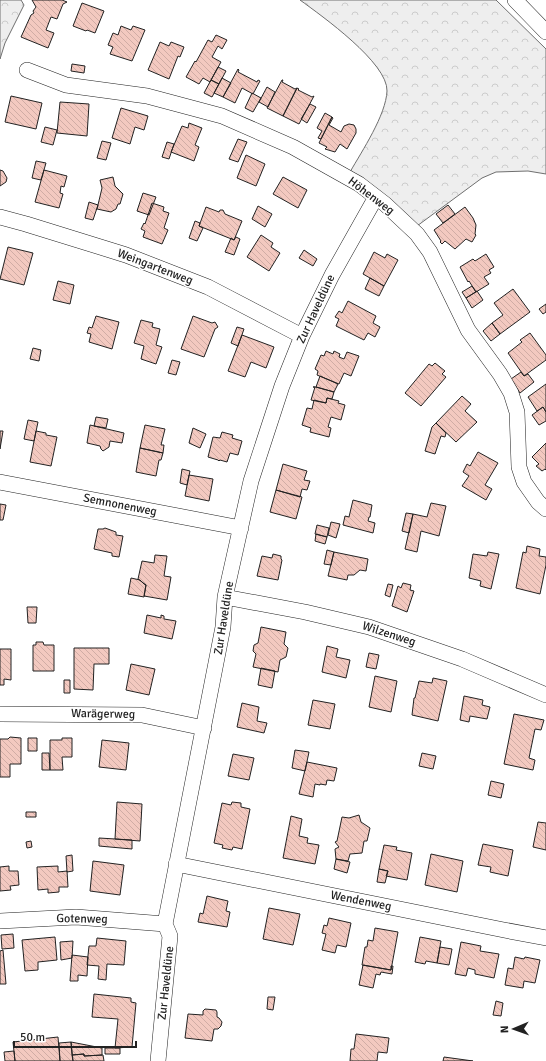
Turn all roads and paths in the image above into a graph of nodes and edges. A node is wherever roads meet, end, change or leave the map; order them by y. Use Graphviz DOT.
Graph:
graph roads {
  1 [pos="515,0"];
  2 [pos="546,32"];
  3 [pos="27,70"];
  4 [pos="376,197"];
  5 [pos="0,217"];
  6 [pos="302,336"];
  7 [pos="0,482"];
  8 [pos="546,509"];
  9 [pos="241,528"];
  10 [pos="226,597"];
  11 [pos="546,695"];
  12 [pos="0,714"];
  13 [pos="204,728"];
  14 [pos="176,864"];
  15 [pos="0,921"];
  16 [pos="165,924"];
  17 [pos="546,938"];
  18 [pos="158,1061"];
  1 -- 2 [label="street"];
  3 -- 4 [label="street, Höhenweg"];
  4 -- 6 [label="street, Zur Haveldüne"];
  4 -- 8 [label="street, Höhenweg"];
  5 -- 6 [label="street, Weingartenweg"];
  6 -- 9 [label="street, Zur Haveldüne"];
  7 -- 9 [label="street, Semnonenweg"];
  9 -- 10 [label="street, Zur Haveldüne"];
  10 -- 11 [label="street, Wilzenweg"];
  10 -- 13 [label="street, Zur Haveldüne"];
  12 -- 13 [label="street, Warägerweg"];
  13 -- 14 [label="street, Zur Haveldüne"];
  14 -- 16 [label="street, Zur Haveldüne"];
  14 -- 17 [label="street, Wendenweg"];
  15 -- 16 [label="street, Gotenweg"];
  16 -- 18 [label="street, Zur Haveldüne"];
}
